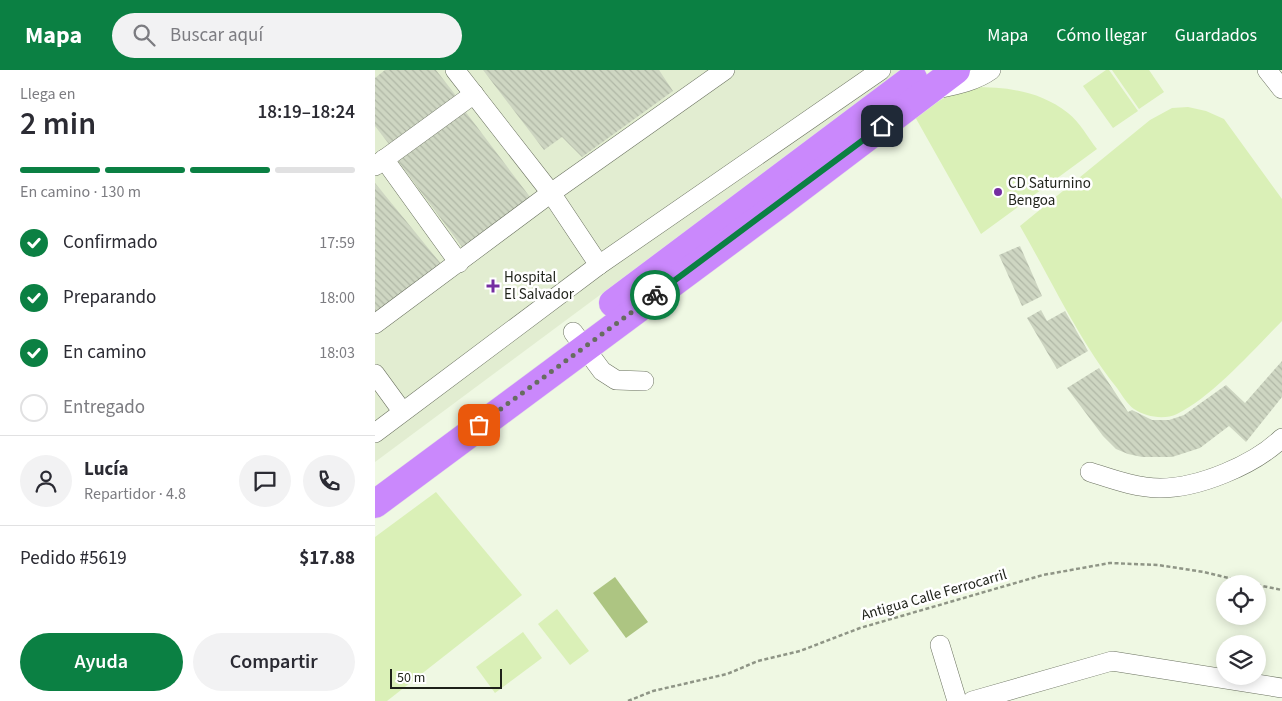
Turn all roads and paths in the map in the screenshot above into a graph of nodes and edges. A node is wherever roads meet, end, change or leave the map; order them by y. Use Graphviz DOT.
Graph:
graph roads {
  1 [pos="455,70"];
  2 [pos="725,70"];
  3 [pos="881,70"];
  4 [pos="956,70"];
  5 [pos="991,70"];
  6 [pos="1267,70"];
  7 [pos="917,77"];
  8 [pos="1282,89"];
  9 [pos="474,94"];
  10 [pos="379,162"];
  11 [pos="551,192"];
  12 [pos="459,263"];
  13 [pos="599,265"];
  14 [pos="375,324"];
  15 [pos="579,340"];
  16 [pos="375,374"];
  17 [pos="645,381"];
  18 [pos="403,411"];
  19 [pos="375,433"];
  20 [pos="1282,438"];
  21 [pos="1090,472"];
  22 [pos="375,480"];
  23 [pos="375,504"];
  24 [pos="1216,575"];
  25 [pos="1266,587"];
  26 [pos="1282,590"];
  27 [pos="940,645"];
  28 [pos="1282,688"];
  29 [pos="628,701"];
  30 [pos="957,701"];
  31 [pos="973,701"];
  1 -- 9 [label="street"];
  2 -- 11 [label="street"];
  3 -- 13 [label="street"];
  4 -- 7 [label="highway"];
  5 -- 7 [label="street"];
  6 -- 8 [label="street"];
  7 -- 15 [label="highway"];
  9 -- 10 [label="street"];
  9 -- 11 [label="street"];
  10 -- 12 [label="street"];
  11 -- 12 [label="street"];
  11 -- 13 [label="street"];
  12 -- 14 [label="street"];
  13 -- 18 [label="street"];
  15 -- 17 [label="street"];
  15 -- 22 [label="highway"];
  15 -- 23 [label="highway"];
  16 -- 18 [label="street"];
  18 -- 19 [label="street"];
  20 -- 21 [label="street"];
  24 -- 29 [label="path, Antigua Calle Ferrocarril"];
  25 -- 26 [label="path"];
  27 -- 30 [label="street"];
  28 -- 31 [label="street"];
}
